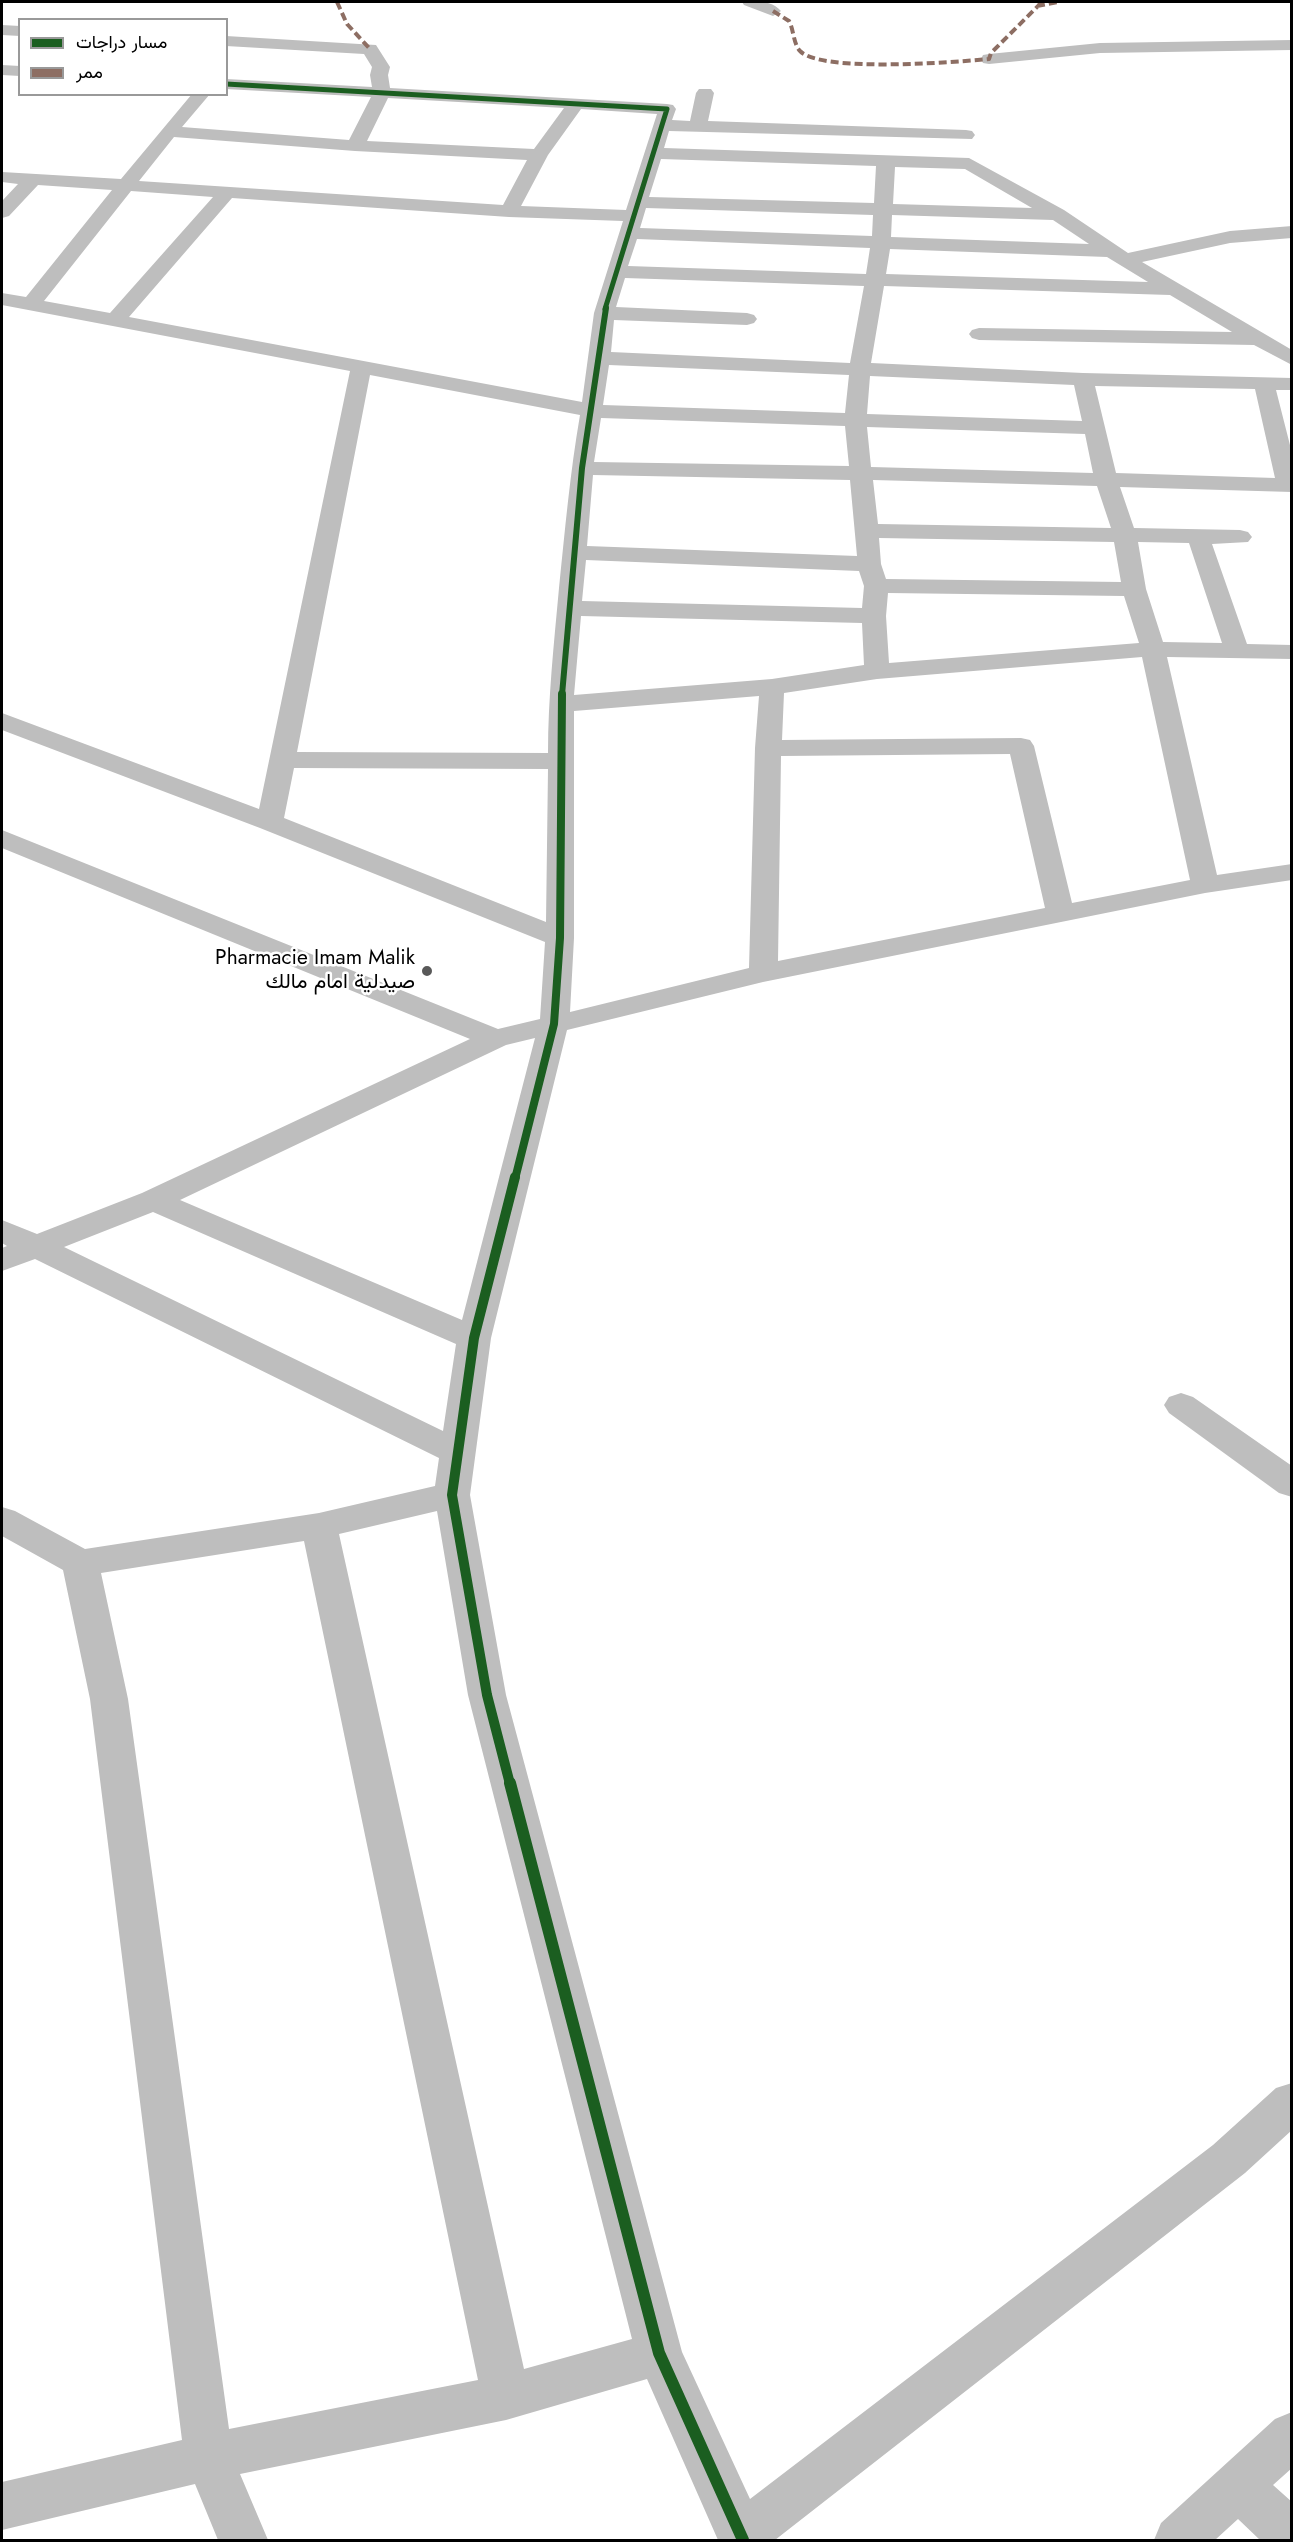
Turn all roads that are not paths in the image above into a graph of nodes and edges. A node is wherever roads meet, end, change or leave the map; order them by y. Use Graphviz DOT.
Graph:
graph roads {
  1 [pos="750,2"];
  2 [pos="773,11"];
  3 [pos="2,30"];
  4 [pos="18,31"];
  5 [pos="228,41"];
  6 [pos="1292,45"];
  7 [pos="989,59"];
  8 [pos="2,70"];
  9 [pos="18,71"];
  10 [pos="228,84"];
  11 [pos="382,93"];
  12 [pos="200,96"];
  13 [pos="726,104"];
  14 [pos="575,105"];
  15 [pos="662,125"];
  16 [pos="698,126"];
  17 [pos="169,131"];
  18 [pos="966,135"];
  19 [pos="355,146"];
  20 [pos="653,153"];
  21 [pos="539,155"];
  22 [pos="886,161"];
  23 [pos="2,177"];
  24 [pos="33,179"];
  25 [pos="125,187"];
  26 [pos="227,192"];
  27 [pos="884,207"];
  28 [pos="509,211"];
  29 [pos="2,212"];
  30 [pos="1057,214"];
  31 [pos="633,217"];
  32 [pos="1292,232"];
  33 [pos="737,236"];
  34 [pos="881,242"];
  35 [pos="1119,255"];
  36 [pos="616,272"];
  37 [pos="743,275"];
  38 [pos="873,282"];
  39 [pos="1174,289"];
  40 [pos="2,299"];
  41 [pos="30,304"];
  42 [pos="982,309"];
  43 [pos="604,313"];
  44 [pos="116,319"];
  45 [pos="747,319"];
  46 [pos="1257,339"];
  47 [pos="1292,342"];
  48 [pos="600,358"];
  49 [pos="1292,359"];
  50 [pos="741,363"];
  51 [pos="860,368"];
  52 [pos="361,369"];
  53 [pos="974,374"];
  54 [pos="1083,379"];
  55 [pos="1264,383"];
  56 [pos="1292,384"];
  57 [pos="593,411"];
  58 [pos="855,421"];
  59 [pos="1093,428"];
  60 [pos="582,468"];
  61 [pos="860,473"];
  62 [pos="1106,480"];
  63 [pos="1290,485"];
  64 [pos="867,531"];
  65 [pos="1125,536"];
  66 [pos="1198,536"];
  67 [pos="1240,537"];
  68 [pos="574,553"];
  69 [pos="872,575"];
  70 [pos="1134,589"];
  71 [pos="571,608"];
  72 [pos="874,616"];
  73 [pos="1153,649"];
  74 [pos="1237,652"];
  75 [pos="1292,652"];
  76 [pos="877,671"];
  77 [pos="772,687"];
  78 [pos="561,704"];
  79 [pos="2,722"];
  80 [pos="768,748"];
  81 [pos="283,760"];
  82 [pos="560,761"];
  83 [pos="270,822"];
  84 [pos="2,838"];
  85 [pos="1292,872"];
  86 [pos="1205,885"];
  87 [pos="1060,913"];
  88 [pos="560,938"];
  89 [pos="763,974"];
  90 [pos="554,1024"];
  91 [pos="495,1040"];
  92 [pos="153,1200"];
  93 [pos="2,1230"];
  94 [pos="32,1246"];
  95 [pos="2,1260"];
  96 [pos="474,1338"];
  97 [pos="1181,1405"];
  98 [pos="459,1453"];
  99 [pos="1292,1484"];
  100 [pos="452,1496"];
  101 [pos="319,1526"];
  102 [pos="10,1533"];
  103 [pos="80,1563"];
  104 [pos="1292,2102"];
  105 [pos="659,2353"];
  106 [pos="506,2397"];
  107 [pos="1292,2435"];
  108 [pos="208,2457"];
  109 [pos="1239,2486"];
  110 [pos="2,2506"];
  111 [pos="1292,2537"];
  112 [pos="742,2538"];
  113 [pos="243,2541"];
  114 [pos="1179,2541"];
  1 -- 2 [label="street"];
  3 -- 4 [label="street"];
  5 -- 11 [label="street"];
  6 -- 7 [label="street"];
  8 -- 9 [label="street"];
  10 -- 11 [label="street"];
  11 -- 14 [label="street"];
  11 -- 19 [label="street"];
  12 -- 17 [label="street"];
  13 -- 16 [label="street"];
  14 -- 15 [label="street"];
  14 -- 21 [label="street"];
  15 -- 16 [label="street"];
  15 -- 20 [label="street"];
  16 -- 18 [label="street"];
  17 -- 19 [label="street"];
  17 -- 25 [label="street"];
  19 -- 21 [label="street"];
  20 -- 22 [label="street"];
  20 -- 31 [label="street"];
  21 -- 28 [label="street"];
  22 -- 27 [label="street"];
  22 -- 30 [label="street"];
  23 -- 24 [label="street"];
  24 -- 25 [label="street"];
  24 -- 29 [label="street"];
  25 -- 26 [label="street"];
  25 -- 41 [label="street"];
  26 -- 28 [label="street"];
  26 -- 44 [label="street"];
  27 -- 30 [label="street"];
  27 -- 31 [label="street"];
  27 -- 34 [label="street"];
  28 -- 31 [label="street"];
  30 -- 35 [label="street"];
  31 -- 33 [label="street"];
  31 -- 36 [label="street"];
  32 -- 35 [label="street"];
  33 -- 34 [label="street"];
  33 -- 37 [label="street"];
  34 -- 35 [label="street"];
  34 -- 38 [label="street"];
  35 -- 39 [label="street"];
  36 -- 37 [label="street"];
  36 -- 43 [label="street"];
  37 -- 38 [label="street"];
  37 -- 45 [label="street"];
  38 -- 42 [label="street"];
  38 -- 51 [label="street"];
  39 -- 42 [label="street"];
  39 -- 46 [label="street"];
  40 -- 41 [label="street"];
  41 -- 44 [label="street"];
  42 -- 46 [label="street"];
  42 -- 53 [label="street"];
  43 -- 45 [label="street"];
  43 -- 48 [label="street"];
  44 -- 52 [label="street"];
  45 -- 50 [label="street"];
  46 -- 47 [label="street"];
  46 -- 49 [label="street"];
  48 -- 50 [label="street"];
  48 -- 57 [label="street"];
  50 -- 51 [label="street"];
  51 -- 53 [label="street"];
  51 -- 58 [label="street"];
  52 -- 57 [label="street"];
  52 -- 81 [label="street"];
  53 -- 54 [label="street"];
  54 -- 55 [label="street"];
  54 -- 59 [label="street"];
  55 -- 56 [label="street"];
  55 -- 63 [label="street"];
  57 -- 58 [label="street"];
  57 -- 60 [label="street"];
  58 -- 59 [label="street"];
  58 -- 61 [label="street"];
  59 -- 62 [label="street"];
  60 -- 61 [label="street"];
  60 -- 68 [label="street"];
  61 -- 62 [label="street"];
  61 -- 64 [label="street"];
  62 -- 63 [label="street"];
  62 -- 65 [label="street"];
  64 -- 65 [label="street"];
  64 -- 69 [label="street"];
  65 -- 66 [label="street"];
  65 -- 70 [label="street"];
  66 -- 67 [label="street"];
  66 -- 74 [label="street"];
  68 -- 69 [label="street"];
  68 -- 71 [label="street"];
  69 -- 70 [label="street"];
  69 -- 72 [label="street"];
  70 -- 73 [label="street"];
  71 -- 72 [label="street"];
  71 -- 78 [label="street"];
  72 -- 76 [label="street"];
  73 -- 74 [label="street"];
  73 -- 76 [label="street"];
  73 -- 86 [label="street"];
  74 -- 75 [label="street"];
  76 -- 77 [label="street"];
  77 -- 78 [label="street"];
  77 -- 80 [label="street"];
  78 -- 82 [label="street"];
  79 -- 83 [label="street"];
  80 -- 87 [label="street"];
  80 -- 89 [label="street"];
  81 -- 82 [label="street"];
  81 -- 83 [label="street"];
  82 -- 88 [label="street"];
  83 -- 88 [label="street"];
  84 -- 91 [label="street"];
  85 -- 86 [label="street"];
  86 -- 87 [label="street"];
  87 -- 89 [label="street"];
  88 -- 90 [label="street"];
  89 -- 90 [label="street"];
  90 -- 91 [label="street"];
  90 -- 96 [label="street"];
  91 -- 92 [label="street"];
  92 -- 94 [label="street"];
  92 -- 96 [label="street"];
  93 -- 94 [label="street"];
  94 -- 95 [label="street"];
  94 -- 98 [label="street"];
  96 -- 98 [label="street"];
  97 -- 99 [label="street"];
  98 -- 100 [label="street"];
  100 -- 101 [label="street"];
  100 -- 105 [label="street"];
  101 -- 103 [label="street"];
  101 -- 106 [label="street"];
  102 -- 103 [label="street"];
  103 -- 108 [label="street"];
  104 -- 112 [label="street"];
  105 -- 106 [label="street"];
  105 -- 112 [label="street"];
  106 -- 108 [label="street"];
  107 -- 109 [label="street"];
  108 -- 110 [label="street"];
  108 -- 113 [label="street"];
  109 -- 111 [label="street"];
  109 -- 114 [label="street"];
}
